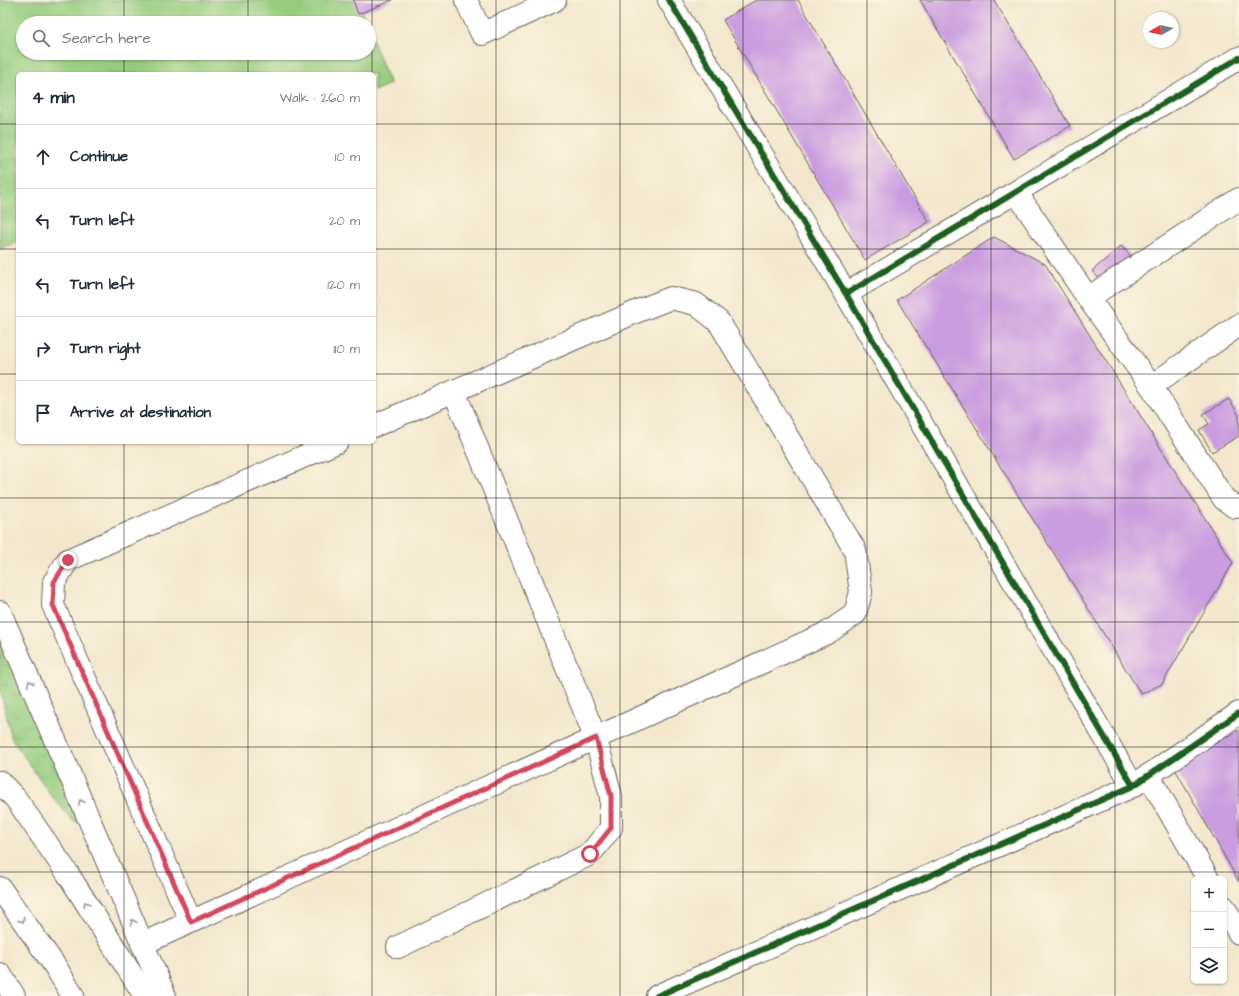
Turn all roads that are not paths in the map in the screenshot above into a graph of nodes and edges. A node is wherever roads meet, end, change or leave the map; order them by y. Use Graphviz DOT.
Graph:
graph roads {
  1 [pos="466,0"];
  2 [pos="555,0"];
  3 [pos="669,0"];
  4 [pos="1239,58"];
  5 [pos="1016,192"];
  6 [pos="1239,199"];
  7 [pos="846,294"];
  8 [pos="1088,298"];
  9 [pos="1239,325"];
  10 [pos="1151,386"];
  11 [pos="454,391"];
  12 [pos="376,425"];
  13 [pos="332,444"];
  14 [pos="1239,506"];
  15 [pos="0,612"];
  16 [pos="1239,713"];
  17 [pos="596,738"];
  18 [pos="1141,781"];
  19 [pos="0,782"];
  20 [pos="1206,876"];
  21 [pos="0,888"];
  22 [pos="1227,912"];
  23 [pos="191,922"];
  24 [pos="1239,933"];
  25 [pos="142,944"];
  26 [pos="398,947"];
  27 [pos="0,974"];
  28 [pos="14,996"];
  29 [pos="73,996"];
  30 [pos="145,996"];
  31 [pos="165,996"];
  32 [pos="657,996"];
  1 -- 2 [label="main road"];
  3 -- 7 [label="main road"];
  4 -- 5 [label="main road"];
  5 -- 7 [label="main road"];
  5 -- 8 [label="main road"];
  6 -- 8 [label="main road"];
  7 -- 18 [label="main road"];
  8 -- 10 [label="main road"];
  9 -- 10 [label="main road"];
  10 -- 14 [label="main road"];
  11 -- 12 [label="main road"];
  11 -- 17 [label="main road"];
  11 -- 17 [label="main road"];
  13 -- 23 [label="main road"];
  25 -- 15 [label="main road, one-way"];
  16 -- 18 [label="main road"];
  17 -- 23 [label="main road"];
  17 -- 26 [label="main road"];
  18 -- 20 [label="main road"];
  18 -- 32 [label="main road"];
  30 -- 19 [label="main road, one-way"];
  21 -- 29 [label="main road, one-way"];
  22 -- 24 [label="main road"];
  23 -- 25 [label="main road"];
  25 -- 31 [label="main road"];
  27 -- 28 [label="main road"];
}
